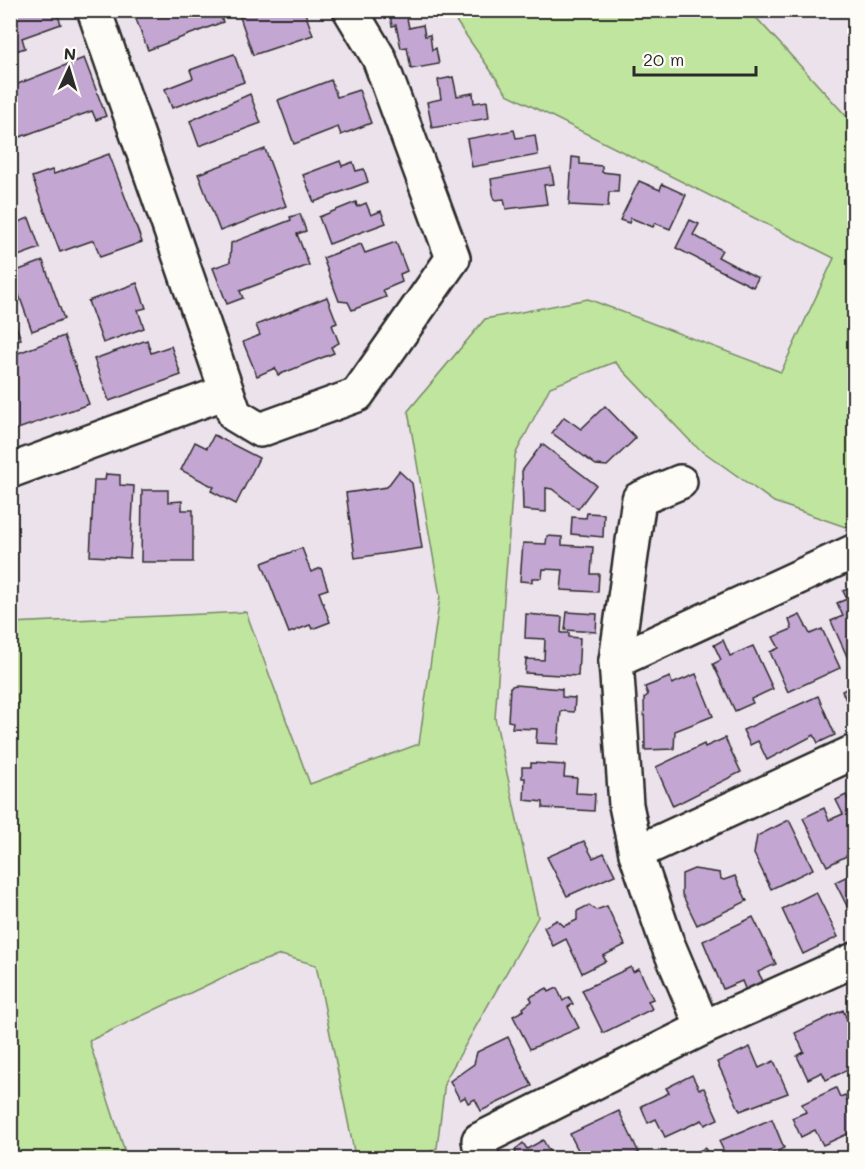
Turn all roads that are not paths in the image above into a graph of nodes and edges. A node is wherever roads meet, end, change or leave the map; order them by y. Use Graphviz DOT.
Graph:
graph roads {
  1 [pos="94,10"];
  2 [pos="350,10"];
  3 [pos="226,392"];
  4 [pos="10,471"];
  5 [pos="680,482"];
  6 [pos="853,552"];
  7 [pos="616,662"];
  8 [pos="855,752"];
  9 [pos="636,853"];
  10 [pos="855,960"];
  11 [pos="703,1028"];
  12 [pos="482,1158"];
  1 -- 3 [label="street"];
  2 -- 3 [label="street"];
  3 -- 4 [label="street"];
  5 -- 7 [label="street"];
  6 -- 7 [label="street"];
  7 -- 9 [label="street"];
  8 -- 9 [label="street"];
  9 -- 11 [label="street"];
  10 -- 11 [label="street"];
  11 -- 12 [label="street"];
}
